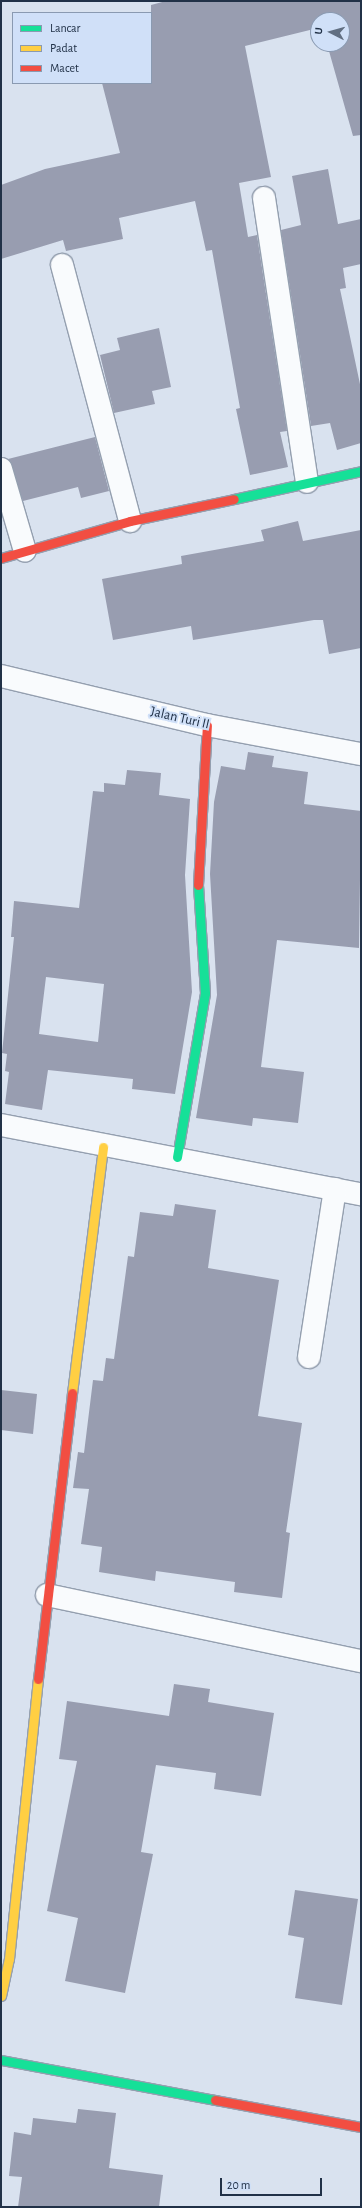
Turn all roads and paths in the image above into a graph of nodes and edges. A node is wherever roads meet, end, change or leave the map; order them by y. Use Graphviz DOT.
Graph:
graph roads {
  1 [pos="264,198"];
  2 [pos="62,265"];
  3 [pos="1,469"];
  4 [pos="361,471"];
  5 [pos="307,482"];
  6 [pos="130,521"];
  7 [pos="25,551"];
  8 [pos="1,558"];
  9 [pos="1,676"];
  10 [pos="208,725"];
  11 [pos="361,754"];
  12 [pos="1,1125"];
  13 [pos="102,1147"];
  14 [pos="177,1157"];
  15 [pos="336,1189"];
  16 [pos="361,1194"];
  17 [pos="309,1357"];
  18 [pos="47,1596"];
  19 [pos="361,1661"];
  20 [pos="5,1958"];
  21 [pos="1,1996"];
  22 [pos="1,2060"];
  23 [pos="361,2127"];
  1 -- 5 [label="street"];
  2 -- 6 [label="street"];
  3 -- 7 [label="street"];
  4 -- 5 [label="street"];
  5 -- 6 [label="street"];
  6 -- 7 [label="street"];
  7 -- 8 [label="street"];
  9 -- 10 [label="street, Jalan Turi II"];
  10 -- 11 [label="street, Jalan Turi II"];
  10 -- 14 [label="street"];
  12 -- 13 [label="street"];
  13 -- 14 [label="street"];
  13 -- 18 [label="street"];
  14 -- 15 [label="street"];
  15 -- 16 [label="street"];
  15 -- 17 [label="street"];
  18 -- 19 [label="street"];
  18 -- 20 [label="street"];
  20 -- 21 [label="street"];
  22 -- 23 [label="street"];
}
